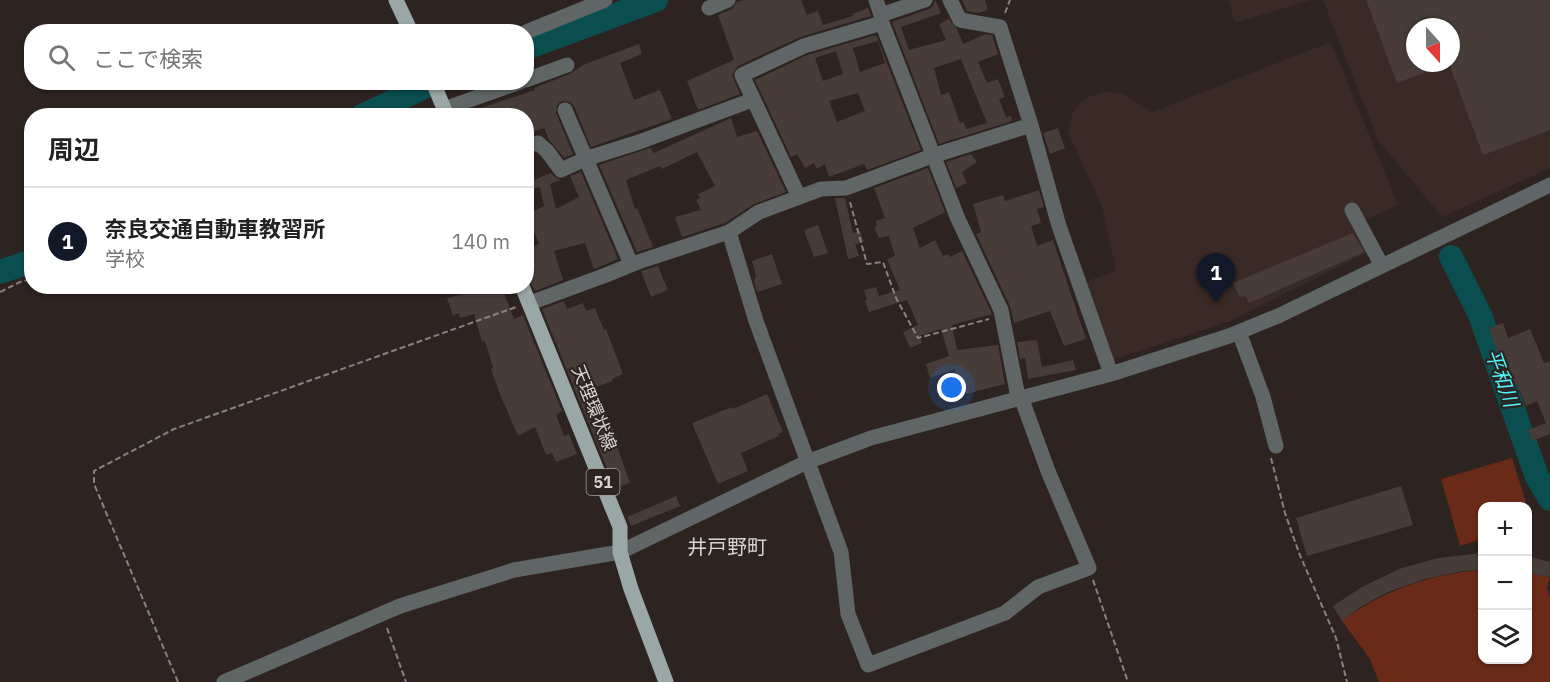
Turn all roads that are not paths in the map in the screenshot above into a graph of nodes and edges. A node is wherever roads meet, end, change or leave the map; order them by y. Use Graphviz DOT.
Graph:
graph roads {
  1 [pos="396,0"];
  2 [pos="605,0"];
  3 [pos="728,0"];
  4 [pos="925,0"];
  5 [pos="950,0"];
  6 [pos="709,9"];
  7 [pos="879,13"];
  8 [pos="407,24"];
  9 [pos="534,29"];
  10 [pos="567,65"];
  11 [pos="534,77"];
  12 [pos="436,90"];
  13 [pos="497,90"];
  14 [pos="752,100"];
  15 [pos="444,108"];
  16 [pos="447,108"];
  17 [pos="565,110"];
  18 [pos="1031,125"];
  19 [pos="534,144"];
  20 [pos="932,156"];
  21 [pos="585,159"];
  22 [pos="1550,185"];
  23 [pos="799,197"];
  24 [pos="1352,210"];
  25 [pos="729,232"];
  26 [pos="631,264"];
  27 [pos="1382,266"];
  28 [pos="526,294"];
  29 [pos="530,303"];
  30 [pos="1239,332"];
  31 [pos="1111,374"];
  32 [pos="1020,397"];
  33 [pos="1272,447"];
  34 [pos="807,462"];
  35 [pos="620,552"];
  36 [pos="224,682"];
  37 [pos="666,682"];
  1 -- 8 [label="main road"];
  2 -- 9 [label="street"];
  3 -- 6 [label="street"];
  4 -- 7 [label="street"];
  5 -- 18 [label="street"];
  7 -- 14 [label="street"];
  7 -- 20 [label="street"];
  10 -- 11 [label="street"];
  12 -- 15 [label="main road"];
  13 -- 16 [label="street"];
  14 -- 21 [label="street"];
  14 -- 23 [label="street"];
  17 -- 21 [label="street"];
  18 -- 20 [label="street"];
  18 -- 31 [label="street"];
  19 -- 21 [label="street"];
  20 -- 23 [label="street"];
  20 -- 32 [label="street"];
  21 -- 26 [label="street"];
  22 -- 27 [label="street"];
  23 -- 25 [label="street"];
  24 -- 27 [label="street"];
  25 -- 26 [label="street"];
  25 -- 34 [label="street"];
  26 -- 29 [label="street"];
  27 -- 30 [label="street"];
  28 -- 29 [label="main road, 天理環状線 / 51"];
  29 -- 35 [label="main road, 天理環状線 / 51"];
  30 -- 31 [label="street"];
  30 -- 33 [label="street"];
  31 -- 32 [label="street"];
  32 -- 34 [label="street"];
  32 -- 34 [label="street"];
  34 -- 35 [label="street"];
  35 -- 36 [label="street"];
  35 -- 37 [label="main road, 天理環状線 / 51"];
}
